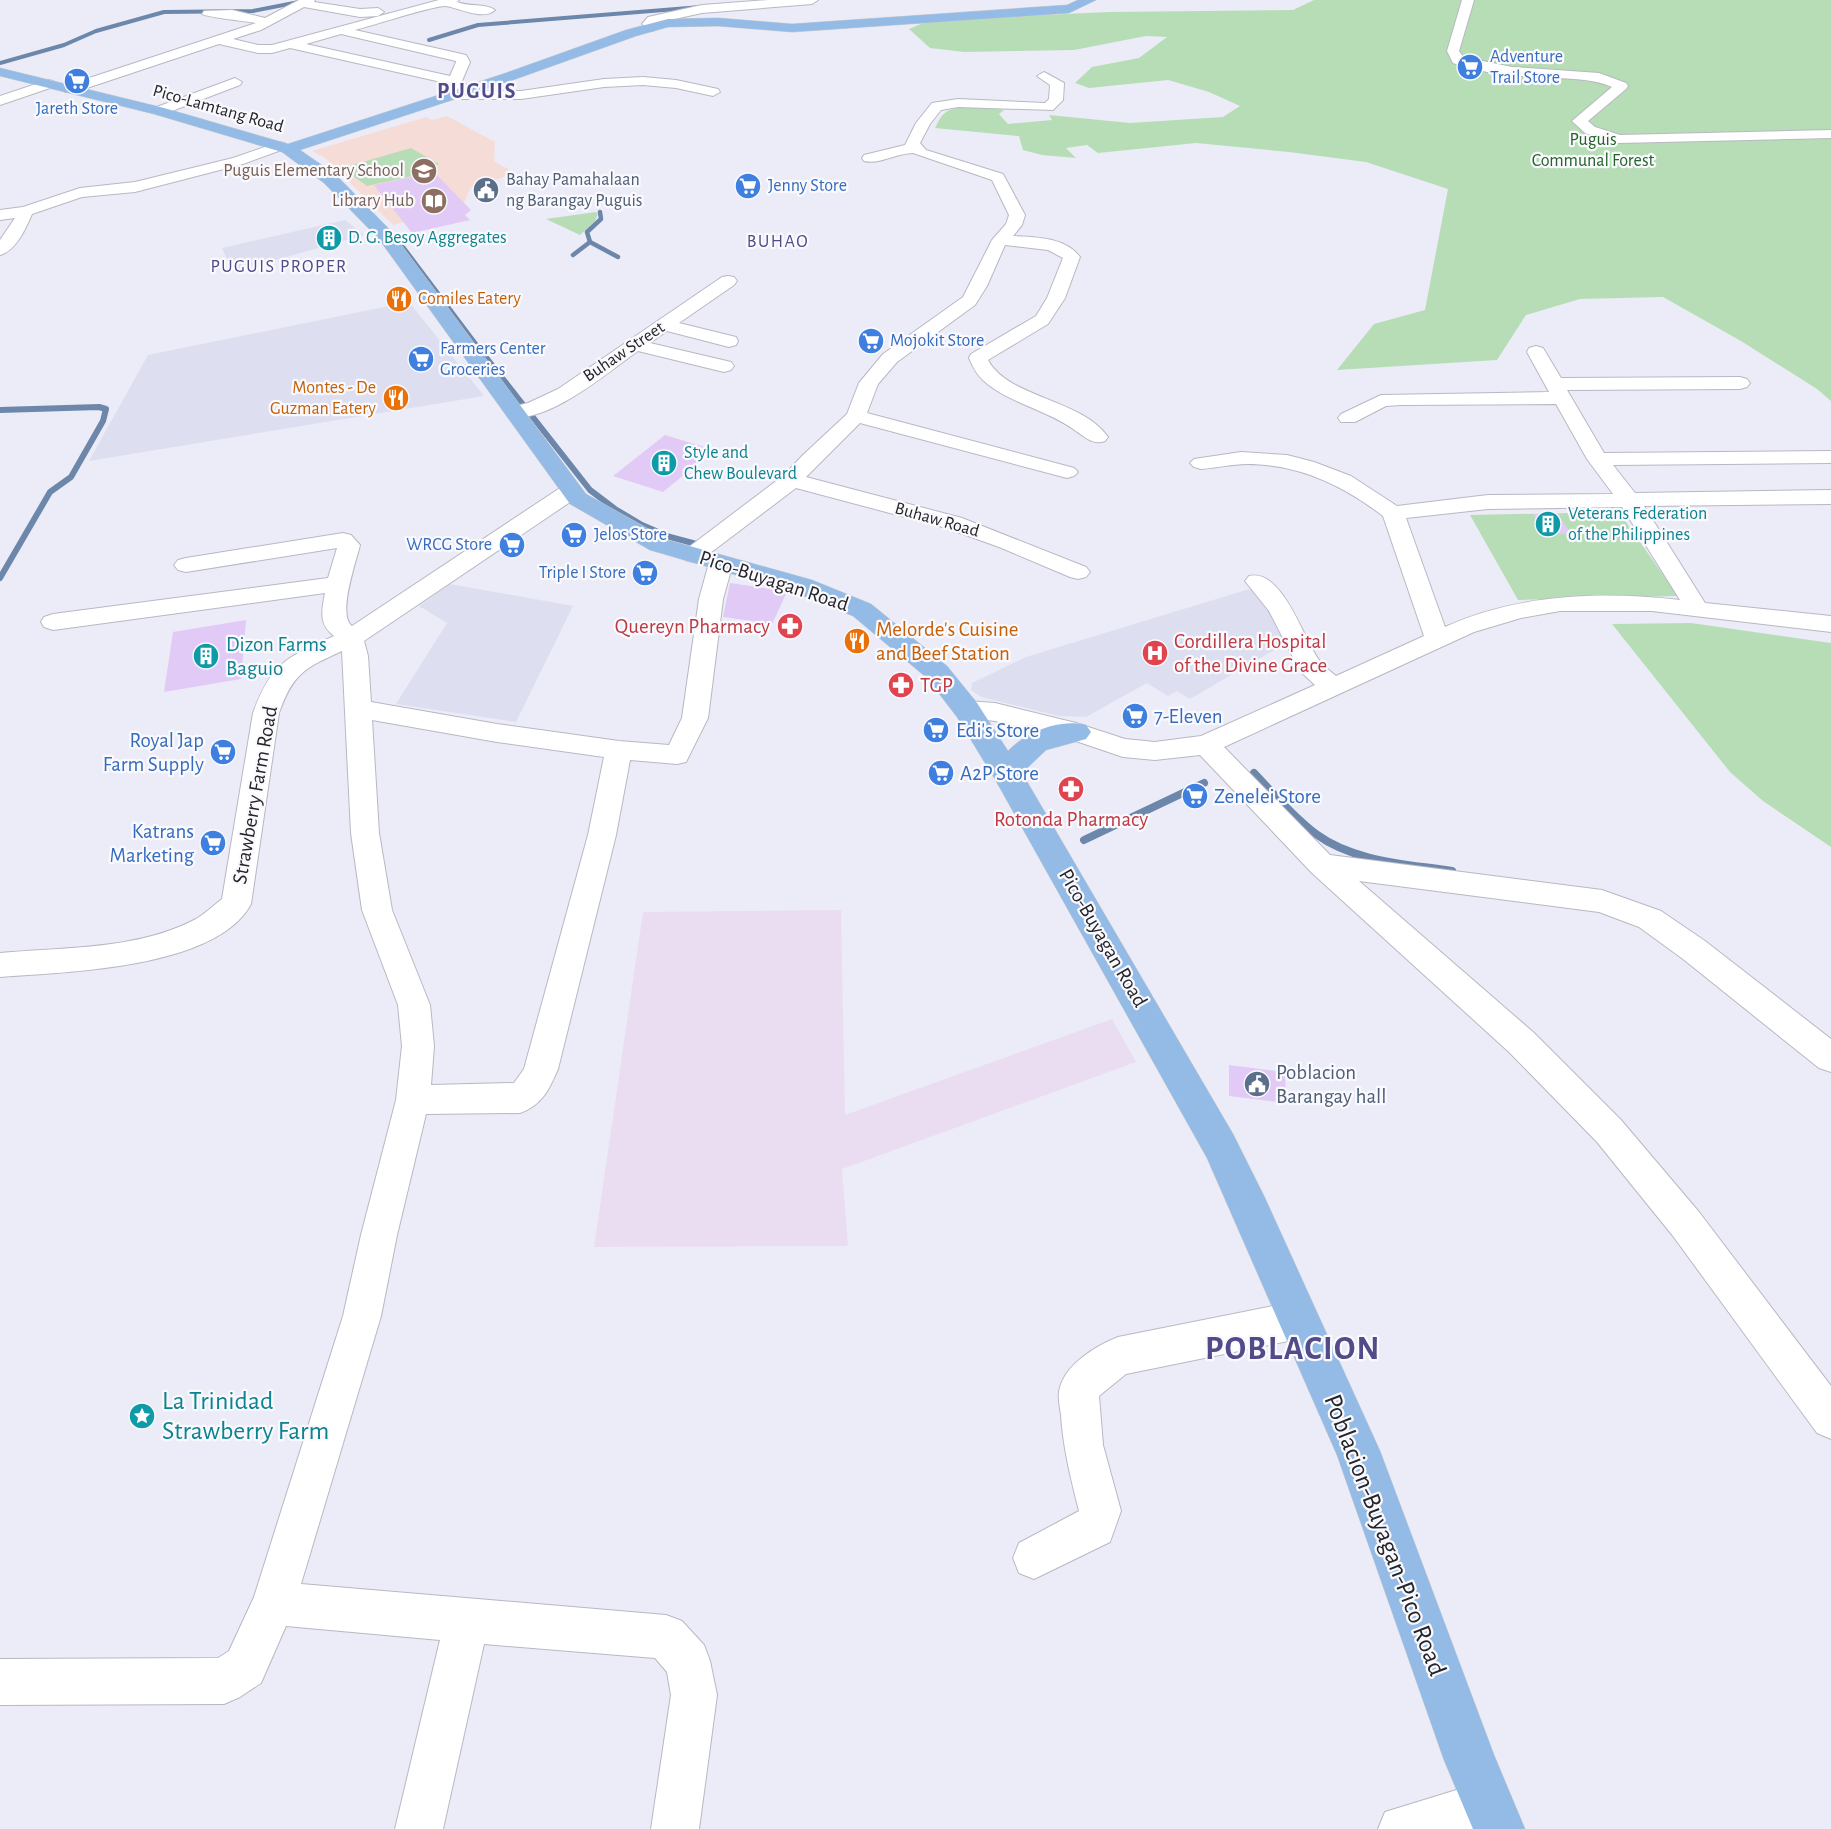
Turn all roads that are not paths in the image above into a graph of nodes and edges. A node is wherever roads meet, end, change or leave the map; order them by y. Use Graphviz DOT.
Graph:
graph roads {
  1 [pos="812,0"];
  2 [pos="1089,0"];
  3 [pos="1468,0"];
  4 [pos="305,2"];
  5 [pos="445,7"];
  6 [pos="489,10"];
  7 [pos="208,14"];
  8 [pos="391,16"];
  9 [pos="268,22"];
  10 [pos="415,23"];
  11 [pos="653,27"];
  12 [pos="340,31"];
  13 [pos="219,40"];
  14 [pos="292,44"];
  15 [pos="134,54"];
  16 [pos="152,61"];
  17 [pos="0,72"];
  18 [pos="1044,76"];
  19 [pos="235,82"];
  20 [pos="48,84"];
  21 [pos="461,86"];
  22 [pos="70,89"];
  23 [pos="713,92"];
  24 [pos="450,95"];
  25 [pos="0,101"];
  26 [pos="159,111"];
  27 [pos="1831,134"];
  28 [pos="284,148"];
  29 [pos="916,149"];
  30 [pos="869,158"];
  31 [pos="26,211"];
  32 [pos="0,215"];
  33 [pos="1000,240"];
  34 [pos="0,250"];
  35 [pos="728,281"];
  36 [pos="664,326"];
  37 [pos="729,341"];
  38 [pos="636,345"];
  39 [pos="1536,352"];
  40 [pos="724,366"];
  41 [pos="1740,383"];
  42 [pos="1558,391"];
  43 [pos="524,410"];
  44 [pos="856,416"];
  45 [pos="1348,418"];
  46 [pos="1098,438"];
  47 [pos="1831,457"];
  48 [pos="1597,459"];
  49 [pos="1201,463"];
  50 [pos="1067,472"];
  51 [pos="792,480"];
  52 [pos="571,491"];
  53 [pos="1831,497"];
  54 [pos="1629,500"];
  55 [pos="1393,513"];
  56 [pos="693,555"];
  57 [pos="721,563"];
  58 [pos="186,565"];
  59 [pos="1078,572"];
  60 [pos="1257,580"];
  61 [pos="338,584"];
  62 [pos="1696,608"];
  63 [pos="53,622"];
  64 [pos="1831,624"];
  65 [pos="351,638"];
  66 [pos="1437,640"];
  67 [pos="1333,688"];
  68 [pos="357,709"];
  69 [pos="967,710"];
  70 [pos="1076,732"];
  71 [pos="1206,746"];
  72 [pos="619,750"];
  73 [pos="1006,772"];
  74 [pos="1322,865"];
  75 [pos="0,964"];
  76 [pos="1831,1058"];
  77 [pos="413,1100"];
  78 [pos="1220,1146"];
  79 [pos="1298,1320"];
  80 [pos="1831,1419"];
  81 [pos="1034,1558"];
  82 [pos="274,1602"];
  83 [pos="467,1620"];
  84 [pos="0,1682"];
  85 [pos="1494,1816"];
  86 [pos="419,1829"];
  87 [pos="675,1829"];
  88 [pos="1402,1829"];
  1 -- 11 [label="street"];
  2 -- 11 [label="main road, Pico-Lamtang Road"];
  3 -- 27 [label="street"];
  4 -- 8 [label="street"];
  4 -- 9 [label="street"];
  5 -- 6 [label="street"];
  5 -- 8 [label="street"];
  7 -- 9 [label="street"];
  8 -- 10 [label="street"];
  8 -- 12 [label="street"];
  9 -- 13 [label="street"];
  11 -- 21 [label="main road, Pico-Lamtang Road"];
  12 -- 14 [label="street"];
  12 -- 21 [label="street"];
  13 -- 14 [label="street"];
  13 -- 16 [label="street"];
  14 -- 21 [label="street"];
  15 -- 16 [label="street"];
  16 -- 22 [label="street"];
  17 -- 20 [label="main road, Pico-Lamtang Road"];
  18 -- 29 [label="street"];
  19 -- 26 [label="street"];
  20 -- 22 [label="main road, Pico-Lamtang Road"];
  20 -- 25 [label="street"];
  21 -- 24 [label="main road, Pico-Lamtang Road"];
  22 -- 26 [label="main road, Pico-Lamtang Road"];
  23 -- 24 [label="street"];
  24 -- 28 [label="main road, Pico-Lamtang Road"];
  26 -- 28 [label="main road, Pico-Lamtang Road"];
  28 -- 31 [label="street"];
  28 -- 43 [label="main road, Pico-Buyagan Road"];
  29 -- 30 [label="street"];
  29 -- 33 [label="street"];
  31 -- 32 [label="street"];
  31 -- 34 [label="street"];
  33 -- 44 [label="street"];
  33 -- 46 [label="street"];
  35 -- 36 [label="street, Buhaw Street"];
  36 -- 37 [label="street"];
  36 -- 38 [label="street, Buhaw Street"];
  38 -- 40 [label="street"];
  38 -- 43 [label="street, Buhaw Street"];
  39 -- 42 [label="street"];
  41 -- 42 [label="street"];
  42 -- 45 [label="street"];
  42 -- 48 [label="street"];
  43 -- 52 [label="main road, Pico-Buyagan Road"];
  44 -- 50 [label="street"];
  44 -- 51 [label="street"];
  47 -- 48 [label="street"];
  48 -- 54 [label="street"];
  49 -- 55 [label="street"];
  51 -- 56 [label="street"];
  51 -- 59 [label="street, Buhaw Road"];
  52 -- 56 [label="main road, Pico-Buyagan Road"];
  52 -- 65 [label="street, Strawberry Farm Road"];
  53 -- 54 [label="street"];
  54 -- 55 [label="street"];
  54 -- 62 [label="street"];
  55 -- 66 [label="street"];
  56 -- 57 [label="main road, Pico-Buyagan Road"];
  57 -- 69 [label="main road, Pico-Buyagan Road"];
  57 -- 72 [label="street"];
  58 -- 61 [label="street"];
  60 -- 67 [label="street"];
  61 -- 63 [label="street"];
  61 -- 65 [label="street"];
  62 -- 64 [label="street"];
  62 -- 66 [label="street"];
  65 -- 68 [label="street"];
  65 -- 75 [label="street, Strawberry Farm Road"];
  66 -- 67 [label="street"];
  67 -- 71 [label="street"];
  68 -- 72 [label="street"];
  68 -- 77 [label="street"];
  69 -- 70 [label="street"];
  69 -- 73 [label="main road, Pico-Buyagan Road"];
  70 -- 71 [label="street"];
  70 -- 73 [label="main road"];
  71 -- 74 [label="street"];
  72 -- 77 [label="street"];
  73 -- 78 [label="main road, Pico-Buyagan Road"];
  74 -- 76 [label="street"];
  74 -- 80 [label="street"];
  77 -- 82 [label="street"];
  78 -- 79 [label="main road, Poblacion-Buyagan-Pico Road"];
  79 -- 81 [label="street"];
  79 -- 85 [label="main road, Poblacion-Buyagan-Pico Road"];
  82 -- 83 [label="street"];
  82 -- 84 [label="street"];
  83 -- 86 [label="street"];
  83 -- 87 [label="street"];
  85 -- 88 [label="street"];
}
